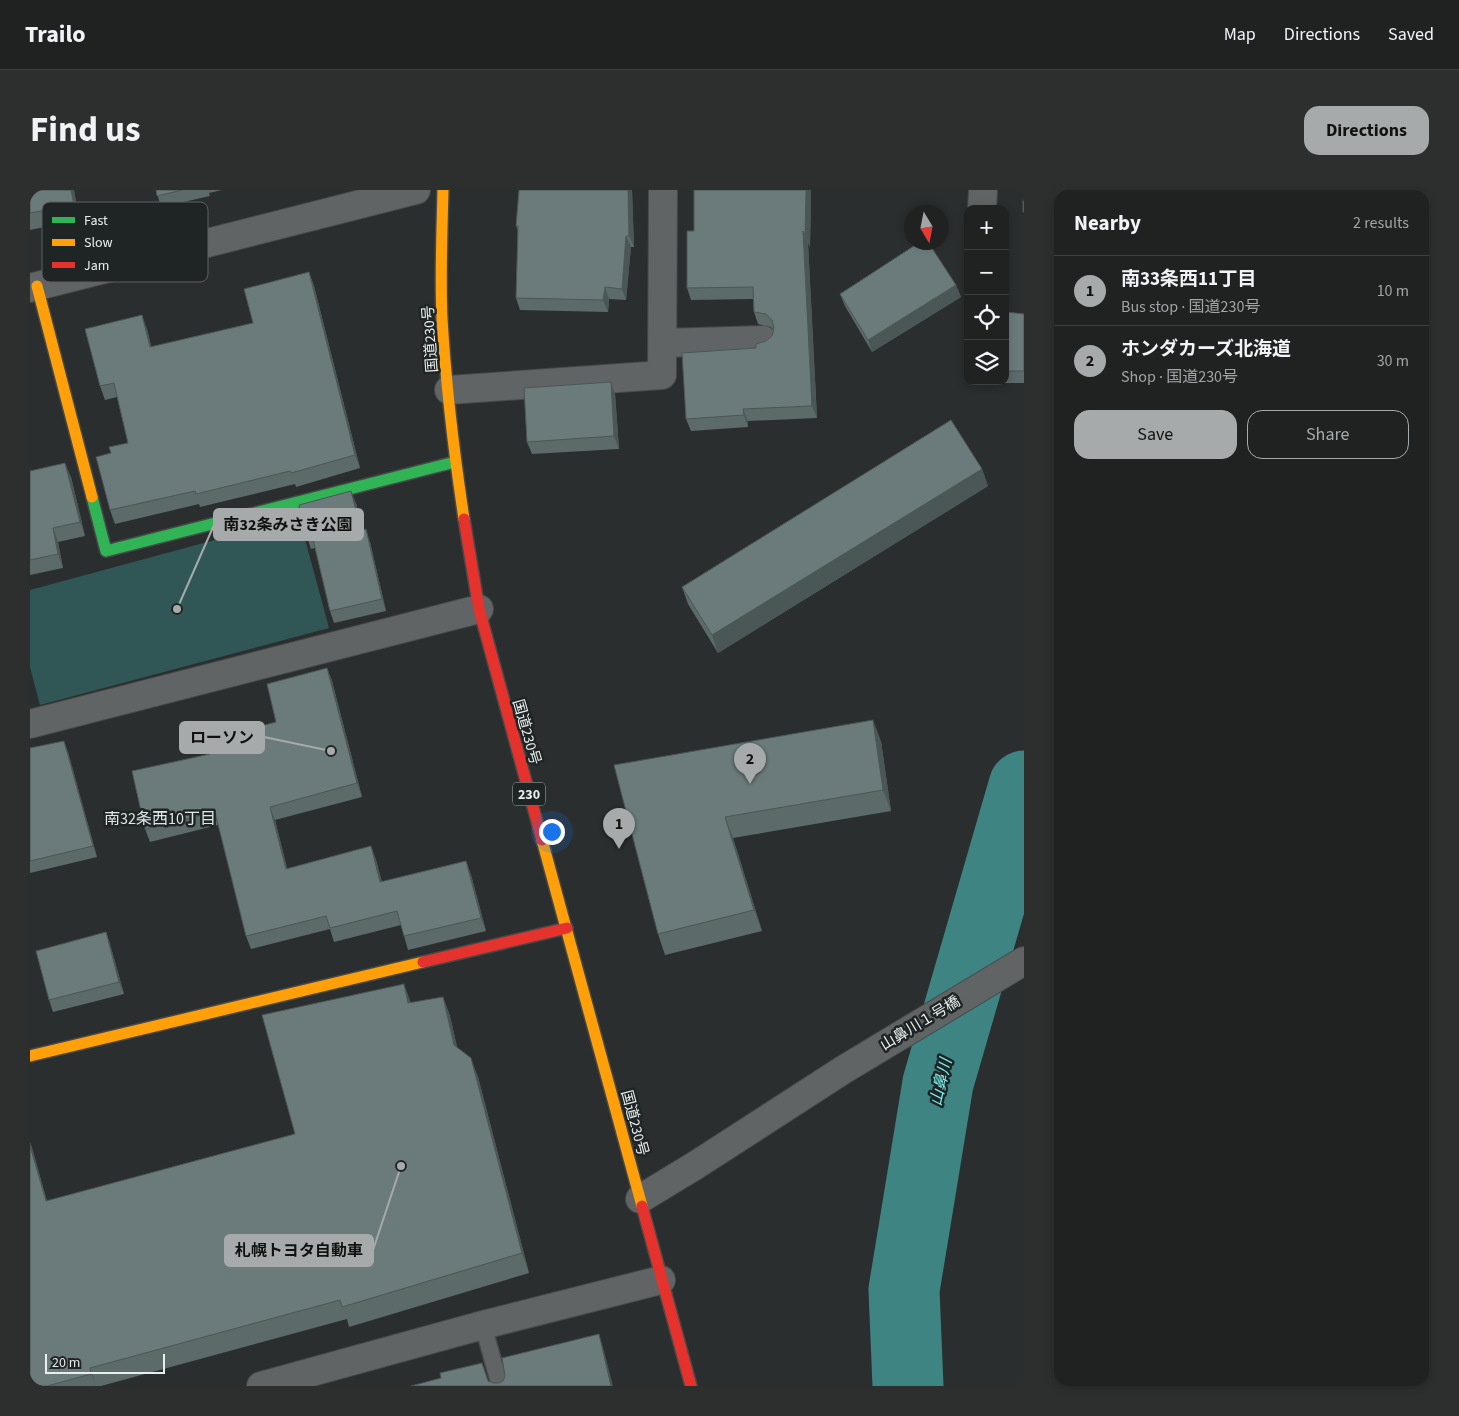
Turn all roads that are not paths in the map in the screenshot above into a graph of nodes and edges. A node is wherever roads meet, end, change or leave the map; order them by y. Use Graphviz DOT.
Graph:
graph roads {
  1 [pos="416,190"];
  2 [pos="444,190"];
  3 [pos="663,190"];
  4 [pos="983,190"];
  5 [pos="982,205"];
  6 [pos="208,243"];
  7 [pos="53,282"];
  8 [pos="33,287"];
  9 [pos="763,340"];
  10 [pos="663,343"];
  11 [pos="449,390"];
  12 [pos="455,462"];
  13 [pos="479,609"];
  14 [pos="30,724"];
  15 [pos="567,928"];
  16 [pos="1024,961"];
  17 [pos="30,1056"];
  18 [pos="640,1199"];
  19 [pos="661,1280"];
  20 [pos="483,1325"];
  21 [pos="261,1386"];
  22 [pos="500,1386"];
  23 [pos="691,1386"];
  1 -- 6 [label="street"];
  2 -- 11 [label="main road, 国道230号 / 230"];
  3 -- 10 [label="street"];
  4 -- 5 [label="street"];
  7 -- 8 [label="street"];
  8 -- 12 [label="main road"];
  9 -- 10 [label="street"];
  10 -- 11 [label="street"];
  11 -- 12 [label="main road, 国道230号 / 230"];
  12 -- 13 [label="main road, 国道230号 / 230"];
  13 -- 14 [label="street"];
  13 -- 15 [label="main road, 国道230号 / 230"];
  15 -- 17 [label="main road"];
  15 -- 18 [label="main road, 国道230号 / 230"];
  16 -- 18 [label="street, 山鼻川１号橋"];
  18 -- 19 [label="main road, 国道230号 / 230"];
  19 -- 20 [label="street"];
  19 -- 23 [label="main road, 国道230号 / 230"];
  20 -- 21 [label="street"];
  20 -- 22 [label="lane"];
}
